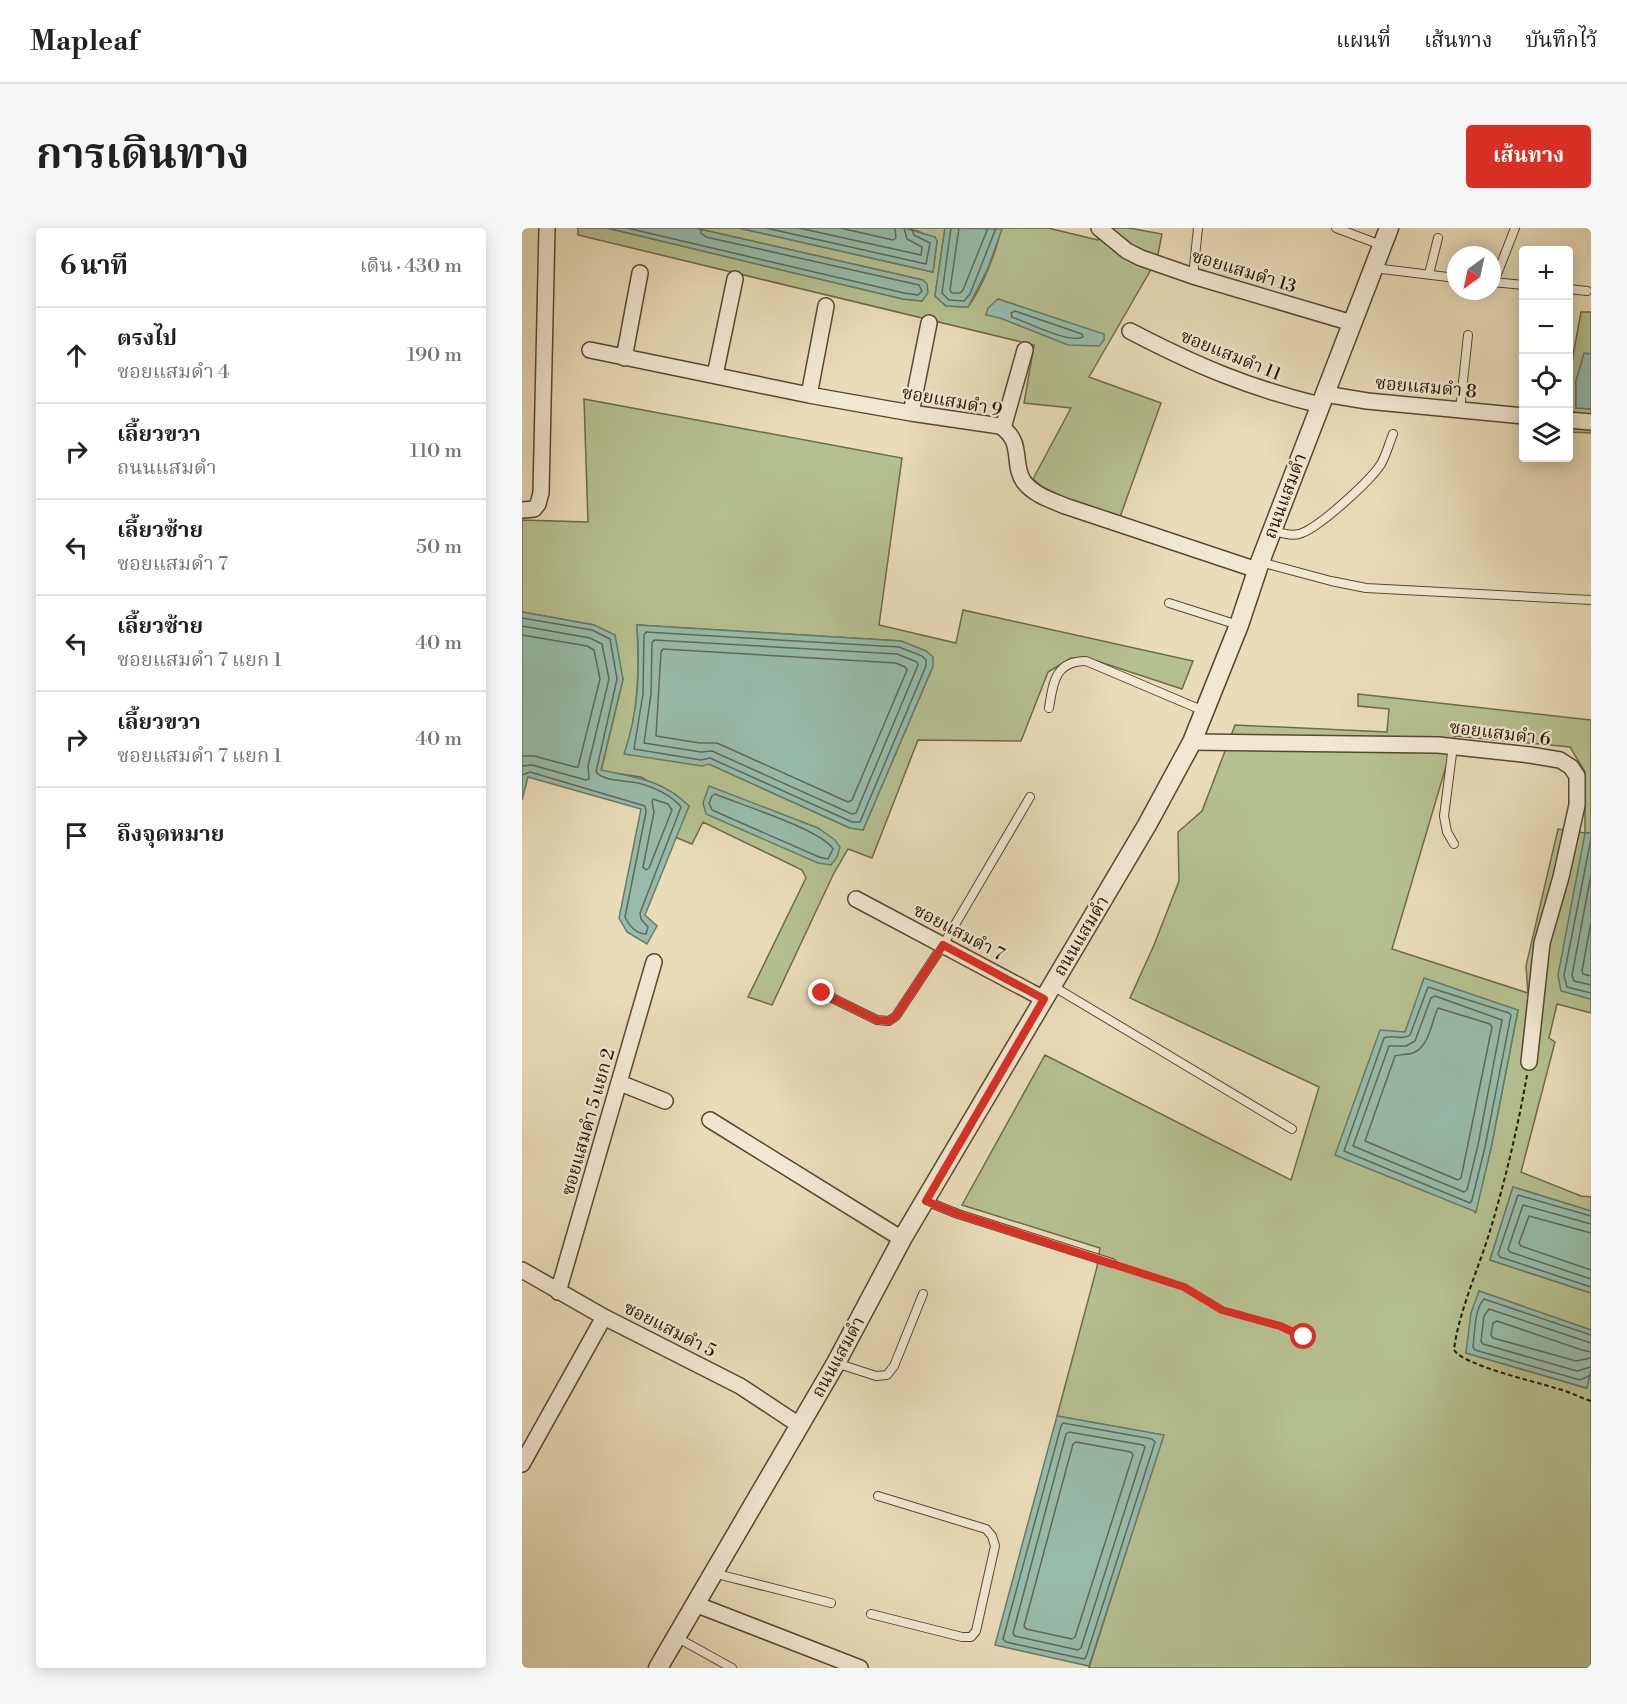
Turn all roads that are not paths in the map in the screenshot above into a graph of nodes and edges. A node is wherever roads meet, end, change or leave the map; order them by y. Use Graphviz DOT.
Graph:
graph roads {
  1 [pos="547,228"];
  2 [pos="1099,228"];
  3 [pos="1198,228"];
  4 [pos="1336,228"];
  5 [pos="1389,228"];
  6 [pos="1515,228"];
  7 [pos="1438,238"];
  8 [pos="1382,246"];
  9 [pos="1501,262"];
  10 [pos="1374,268"];
  11 [pos="640,273"];
  12 [pos="1429,274"];
  13 [pos="1192,276"];
  14 [pos="1447,277"];
  15 [pos="735,279"];
  16 [pos="1501,283"];
  17 [pos="1519,285"];
  18 [pos="1573,289"];
  19 [pos="1587,291"];
  20 [pos="826,306"];
  21 [pos="929,323"];
  22 [pos="1352,323"];
  23 [pos="1130,331"];
  24 [pos="1468,335"];
  25 [pos="590,350"];
  26 [pos="1025,350"];
  27 [pos="624,358"];
  28 [pos="715,375"];
  29 [pos="809,395"];
  30 [pos="1322,400"];
  31 [pos="1460,410"];
  32 [pos="911,413"];
  33 [pos="1519,416"];
  34 [pos="1573,420"];
  35 [pos="1591,422"];
  36 [pos="1003,428"];
  37 [pos="1393,434"];
  38 [pos="522,510"];
  39 [pos="1272,530"];
  40 [pos="1259,566"];
  41 [pos="1591,600"];
  42 [pos="1169,603"];
  43 [pos="1239,625"];
  44 [pos="1049,708"];
  45 [pos="1206,712"];
  46 [pos="1192,741"];
  47 [pos="1453,746"];
  48 [pos="1030,797"];
  49 [pos="1454,844"];
  50 [pos="856,899"];
  51 [pos="943,945"];
  52 [pos="654,962"];
  53 [pos="1048,992"];
  54 [pos="822,993"];
  55 [pos="1529,1062"];
  56 [pos="620,1083"];
  57 [pos="665,1101"];
  58 [pos="710,1120"];
  59 [pos="1292,1129"];
  60 [pos="926,1201"];
  61 [pos="902,1239"];
  62 [pos="1112,1263"];
  63 [pos="522,1270"];
  64 [pos="558,1292"];
  65 [pos="923,1294"];
  66 [pos="604,1317"];
  67 [pos="836,1363"];
  68 [pos="800,1425"];
  69 [pos="522,1464"];
  70 [pos="878,1496"];
  71 [pos="713,1573"];
  72 [pos="831,1603"];
  73 [pos="695,1604"];
  74 [pos="871,1614"];
  75 [pos="676,1636"];
  76 [pos="658,1668"];
  77 [pos="732,1668"];
  78 [pos="860,1668"];
  1 -- 38 [label="street"];
  2 -- 13 [label="street, ซอยแสมดำ 13"];
  3 -- 13 [label="lane"];
  4 -- 8 [label="lane"];
  5 -- 8 [label="street, ถนนแสมดำ"];
  6 -- 9 [label="lane"];
  7 -- 12 [label="lane"];
  8 -- 10 [label="street, ถนนแสมดำ"];
  10 -- 12 [label="lane"];
  10 -- 22 [label="street, ถนนแสมดำ"];
  11 -- 27 [label="street"];
  12 -- 14 [label="lane"];
  13 -- 22 [label="street, ซอยแสมดำ 13"];
  15 -- 28 [label="street"];
  16 -- 17 [label="lane"];
  18 -- 19 [label="lane"];
  20 -- 29 [label="street"];
  21 -- 32 [label="street"];
  22 -- 30 [label="street, ถนนแสมดำ"];
  23 -- 30 [label="street, ซอยแสมดำ 11"];
  24 -- 31 [label="lane"];
  25 -- 27 [label="street, ซอยแสมดำ 9"];
  26 -- 36 [label="street"];
  27 -- 28 [label="street, ซอยแสมดำ 9"];
  28 -- 29 [label="street, ซอยแสมดำ 9"];
  29 -- 32 [label="street, ซอยแสมดำ 9"];
  30 -- 31 [label="street, ซอยแสมดำ 8"];
  30 -- 39 [label="street, ถนนแสมดำ"];
  31 -- 33 [label="street, ซอยแสมดำ 8"];
  32 -- 36 [label="street, ซอยแสมดำ 9"];
  34 -- 35 [label="street"];
  36 -- 40 [label="street, ซอยแสมดำ 9"];
  37 -- 39 [label="lane"];
  39 -- 40 [label="street, ถนนแสมดำ"];
  40 -- 41 [label="lane"];
  40 -- 43 [label="street, ถนนแสมดำ"];
  42 -- 43 [label="lane"];
  43 -- 45 [label="street, ถนนแสมดำ"];
  44 -- 45 [label="lane"];
  45 -- 46 [label="street, ถนนแสมดำ"];
  46 -- 47 [label="street, ซอยแสมดำ 6"];
  46 -- 53 [label="street, ถนนแสมดำ"];
  47 -- 49 [label="lane"];
  47 -- 55 [label="street, ซอยแสมดำ 6"];
  48 -- 51 [label="lane"];
  50 -- 51 [label="street, ซอยแสมดำ 7"];
  51 -- 53 [label="street, ซอยแสมดำ 7"];
  51 -- 54 [label="lane"];
  52 -- 56 [label="street, ซอยแสมดำ 5 แยก 2"];
  53 -- 59 [label="lane"];
  53 -- 60 [label="street, ถนนแสมดำ"];
  56 -- 57 [label="street"];
  56 -- 64 [label="street, ซอยแสมดำ 5 แยก 2"];
  58 -- 61 [label="street"];
  60 -- 61 [label="street, ถนนแสมดำ"];
  60 -- 62 [label="lane"];
  61 -- 67 [label="street, ถนนแสมดำ"];
  63 -- 64 [label="street, ซอยแสมดำ 5"];
  64 -- 66 [label="street, ซอยแสมดำ 5"];
  65 -- 67 [label="lane"];
  66 -- 68 [label="street, ซอยแสมดำ 5"];
  66 -- 69 [label="street"];
  67 -- 68 [label="street, ถนนแสมดำ"];
  68 -- 71 [label="street, ถนนแสมดำ"];
  70 -- 74 [label="lane"];
  71 -- 72 [label="lane"];
  71 -- 73 [label="street, ถนนแสมดำ"];
  73 -- 75 [label="street, ถนนแสมดำ"];
  73 -- 78 [label="street"];
  75 -- 76 [label="street, ถนนแสมดำ"];
  75 -- 77 [label="lane"];
}
